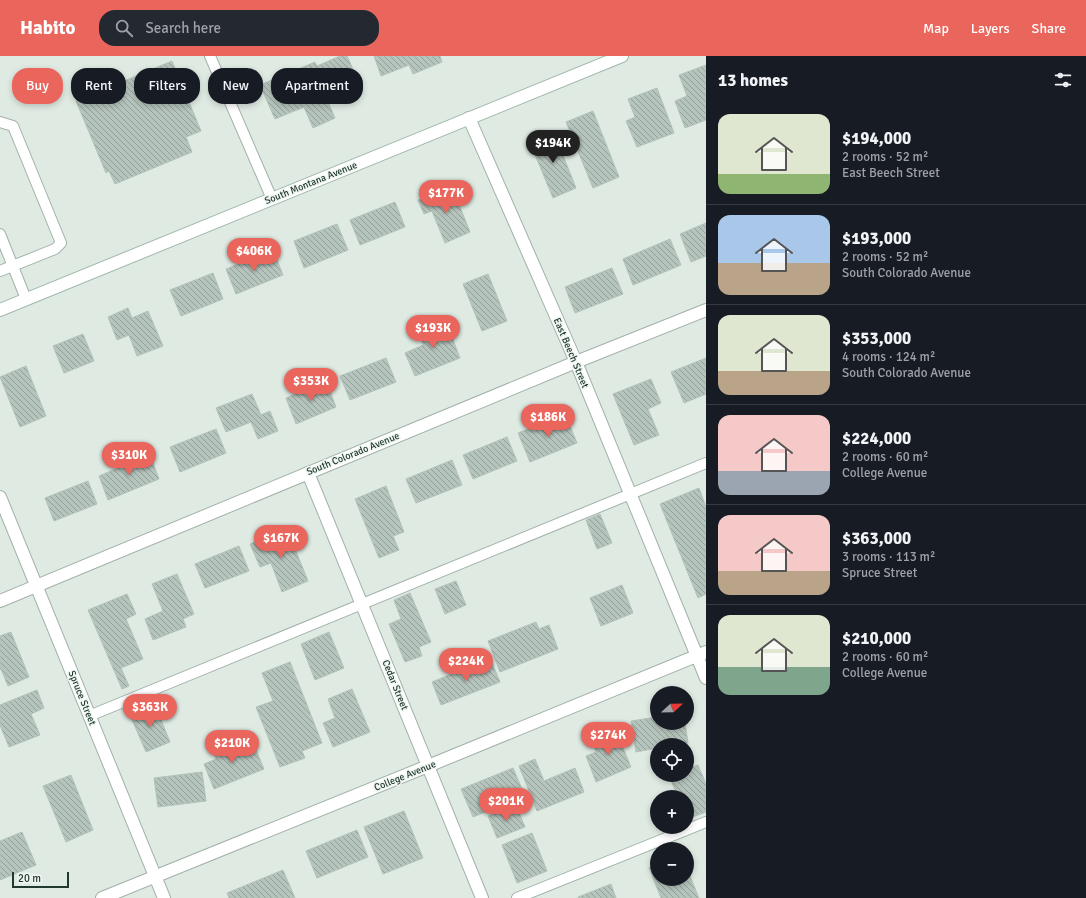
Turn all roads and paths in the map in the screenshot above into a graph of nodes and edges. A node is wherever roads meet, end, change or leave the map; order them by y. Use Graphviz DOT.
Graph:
graph roads {
  1 [pos="210,56"];
  2 [pos="622,56"];
  3 [pos="469,118"];
  4 [pos="0,122"];
  5 [pos="272,199"];
  6 [pos="0,234"];
  7 [pos="13,266"];
  8 [pos="0,271"];
  9 [pos="26,300"];
  10 [pos="0,310"];
  11 [pos="706,310"];
  12 [pos="576,362"];
  13 [pos="706,463"];
  14 [pos="308,473"];
  15 [pos="630,494"];
  16 [pos="0,497"];
  17 [pos="36,586"];
  18 [pos="0,601"];
  19 [pos="362,604"];
  20 [pos="701,654"];
  21 [pos="706,678"];
  22 [pos="89,716"];
  23 [pos="428,766"];
  24 [pos="706,822"];
  25 [pos="155,877"];
  26 [pos="102,898"];
  27 [pos="164,898"];
  28 [pos="482,898"];
  29 [pos="517,898"];
  1 -- 5 [label="lane"];
  2 -- 3 [label="street, South Montana Avenue"];
  3 -- 5 [label="street, South Montana Avenue"];
  3 -- 12 [label="street, East Beech Street"];
  4 -- 7 [label="lane"];
  5 -- 9 [label="street, South Montana Avenue"];
  6 -- 7 [label="lane"];
  7 -- 8 [label="lane"];
  7 -- 9 [label="lane"];
  9 -- 10 [label="street, South Montana Avenue"];
  11 -- 12 [label="street, South Colorado Avenue"];
  12 -- 14 [label="street, South Colorado Avenue"];
  12 -- 15 [label="street, East Beech Street"];
  13 -- 15 [label="lane"];
  14 -- 17 [label="street, South Colorado Avenue"];
  14 -- 19 [label="street, Cedar Street"];
  15 -- 19 [label="lane"];
  15 -- 20 [label="street, East Beech Street"];
  16 -- 17 [label="street, Spruce Street"];
  17 -- 18 [label="street, South Colorado Avenue"];
  17 -- 22 [label="street, Spruce Street"];
  19 -- 22 [label="lane"];
  19 -- 23 [label="street, Cedar Street"];
  20 -- 21 [label="street, East Beech Street"];
  20 -- 23 [label="street, College Avenue"];
  22 -- 25 [label="street, Spruce Street"];
  23 -- 25 [label="street, College Avenue"];
  23 -- 28 [label="street, Cedar Street"];
  24 -- 29 [label="lane"];
  25 -- 26 [label="street, College Avenue"];
  25 -- 27 [label="street, Spruce Street"];
}
